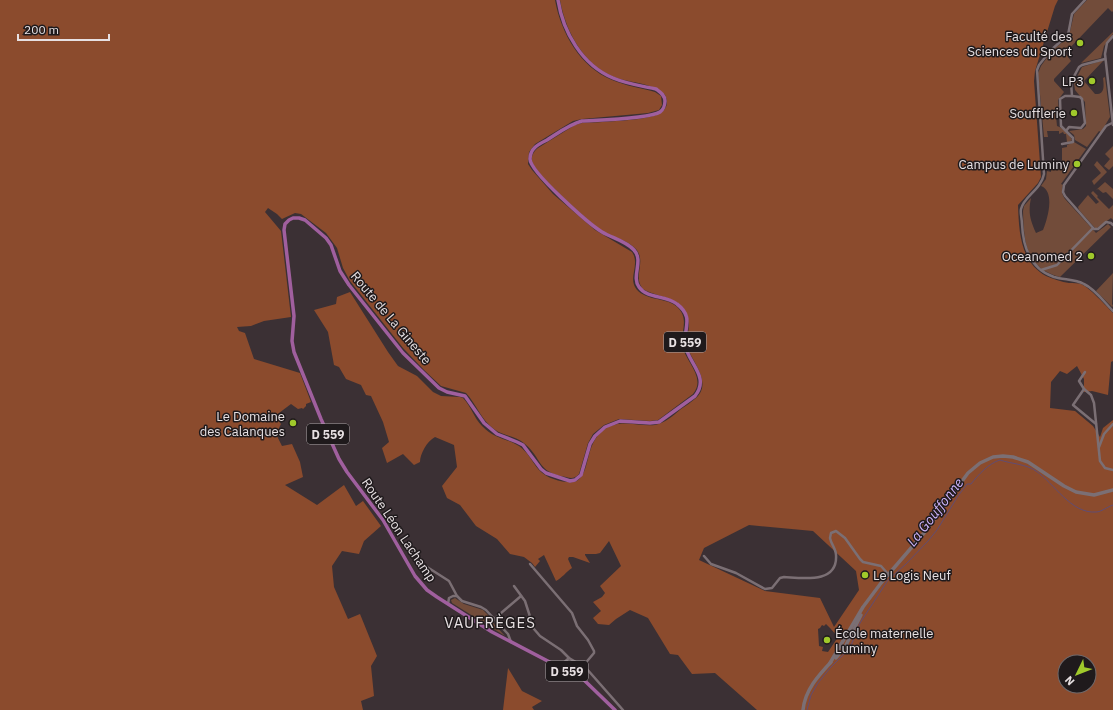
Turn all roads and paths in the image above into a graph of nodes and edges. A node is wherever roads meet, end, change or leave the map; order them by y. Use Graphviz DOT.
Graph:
graph roads {
  1 [pos="558,0"];
  2 [pos="1085,0"];
  3 [pos="1113,36"];
  4 [pos="1105,59"];
  5 [pos="1072,96"];
  6 [pos="1112,101"];
  7 [pos="1113,124"];
  8 [pos="1066,131"];
  9 [pos="1062,144"];
  10 [pos="1113,225"];
  11 [pos="1093,228"];
  12 [pos="284,230"];
  13 [pos="1041,270"];
  14 [pos="1113,311"];
  15 [pos="1085,372"];
  16 [pos="1084,389"];
  17 [pos="1113,424"];
  18 [pos="1096,425"];
  19 [pos="1099,448"];
  20 [pos="1113,470"];
  21 [pos="1113,490"];
  22 [pos="402,541"];
  23 [pos="704,556"];
  24 [pos="530,564"];
  25 [pos="888,574"];
  26 [pos="514,586"];
  27 [pos="457,596"];
  28 [pos="521,596"];
  29 [pos="448,604"];
  30 [pos="494,619"];
  31 [pos="511,642"];
  32 [pos="569,658"];
  33 [pos="559,666"];
  34 [pos="583,666"];
  35 [pos="615,710"];
  36 [pos="623,710"];
  37 [pos="803,710"];
  1 -- 12 [label="main road, Route de La Gineste / D 559"];
  2 -- 13 [label="street"];
  3 -- 4 [label="street"];
  4 -- 5 [label="street"];
  4 -- 6 [label="street"];
  5 -- 8 [label="street"];
  5 -- 8 [label="street"];
  6 -- 7 [label="street"];
  7 -- 11 [label="street"];
  8 -- 9 [label="street"];
  10 -- 11 [label="street"];
  11 -- 13 [label="street"];
  12 -- 29 [label="main road, Route Léon Lachamp / D 559"];
  13 -- 14 [label="street"];
  15 -- 16 [label="street"];
  16 -- 18 [label="street"];
  16 -- 18 [label="street"];
  17 -- 19 [label="street"];
  18 -- 19 [label="street"];
  19 -- 20 [label="street"];
  21 -- 25 [label="street"];
  22 -- 27 [label="street"];
  23 -- 25 [label="street"];
  24 -- 34 [label="street"];
  25 -- 37 [label="street"];
  26 -- 28 [label="street"];
  27 -- 29 [label="street"];
  27 -- 30 [label="street, Route Léon Lachamp"];
  28 -- 30 [label="street"];
  28 -- 32 [label="street"];
  29 -- 31 [label="main road, Route Léon Lachamp / D 559"];
  30 -- 31 [label="street, Route Léon Lachamp"];
  31 -- 33 [label="main road, Route Léon Lachamp / D 559"];
  32 -- 33 [label="street"];
  32 -- 34 [label="street"];
  33 -- 35 [label="main road, Route Léon Lachamp / D 559"];
  34 -- 36 [label="street"];
}
